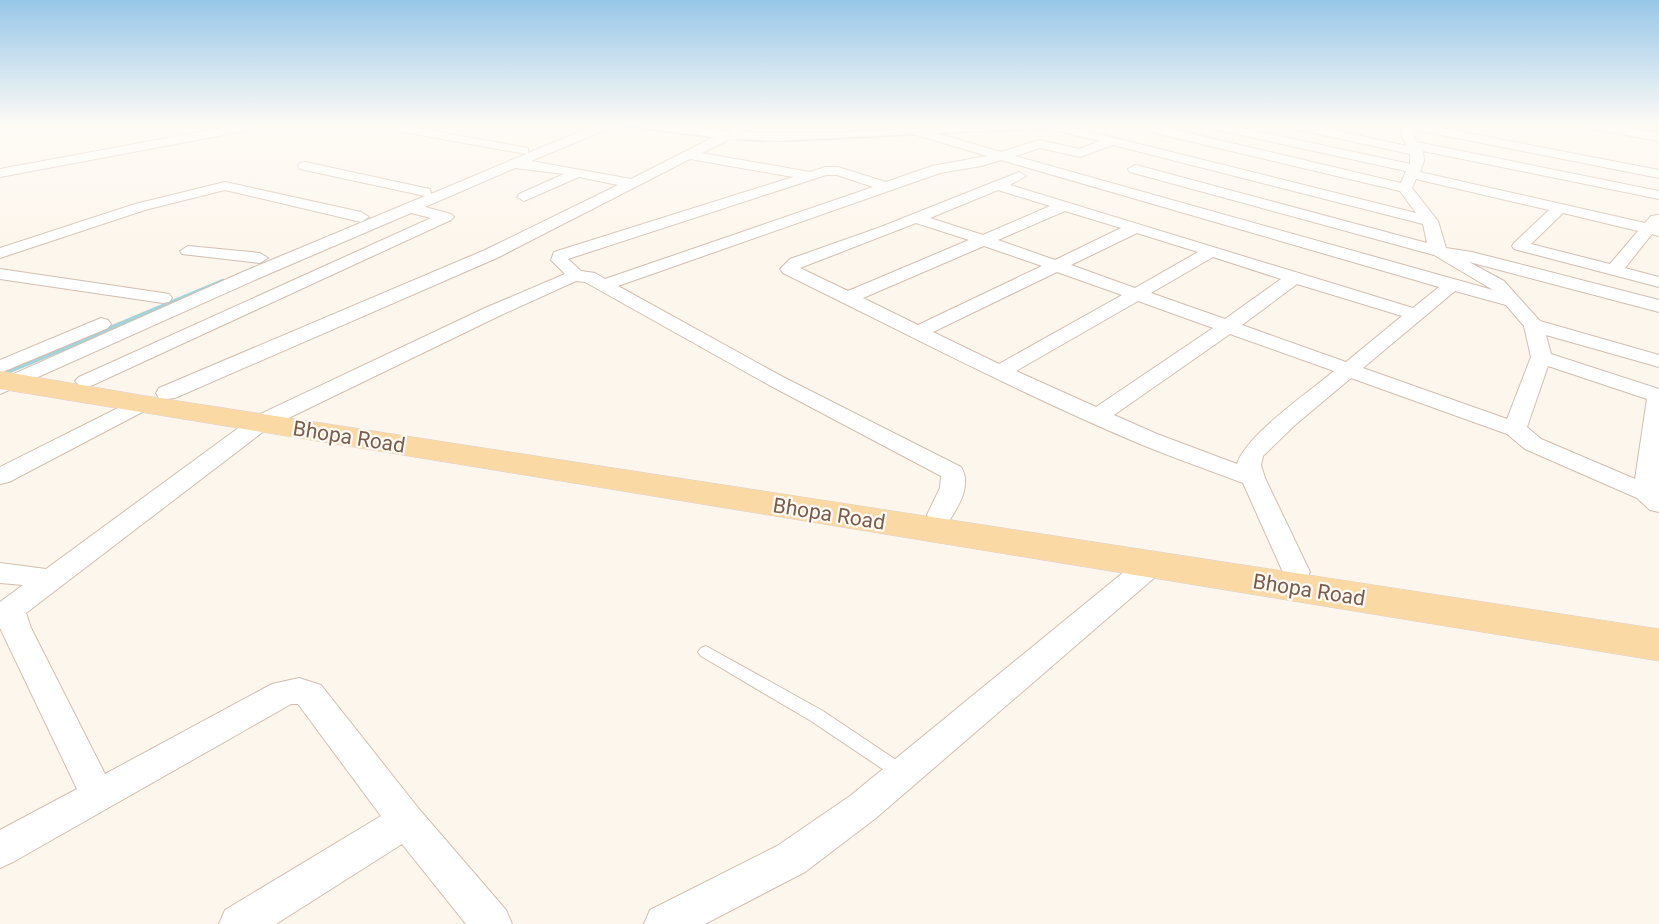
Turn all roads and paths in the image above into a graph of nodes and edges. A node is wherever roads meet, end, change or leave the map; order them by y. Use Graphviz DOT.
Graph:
graph roads {
  1 [pos="26,168"];
  2 [pos="315,168"];
  3 [pos="482,168"];
  4 [pos="505,168"];
  5 [pos="556,168"];
  6 [pos="662,168"];
  7 [pos="765,168"];
  8 [pos="940,168"];
  9 [pos="1041,168"];
  10 [pos="1225,168"];
  11 [pos="1415,168"];
  12 [pos="1457,168"];
  13 [pos="1513,168"];
  14 [pos="1600,168"];
  15 [pos="1135,169"];
  16 [pos="579,172"];
  17 [pos="0,173"];
  18 [pos="1659,174"];
  19 [pos="811,176"];
  20 [pos="1019,176"];
  21 [pos="632,183"];
  22 [pos="997,185"];
  23 [pos="885,186"];
  24 [pos="1101,186"];
  25 [pos="425,192"];
  26 [pos="1659,195"];
  27 [pos="524,197"];
  28 [pos="1064,206"];
  29 [pos="411,208"];
  30 [pos="1559,209"];
  31 [pos="1659,214"];
  32 [pos="361,217"];
  33 [pos="915,218"];
  34 [pos="1430,221"];
  35 [pos="1135,228"];
  36 [pos="1654,230"];
  37 [pos="984,240"];
  38 [pos="188,251"];
  39 [pos="1212,251"];
  40 [pos="1440,252"];
  41 [pos="0,254"];
  42 [pos="260,258"];
  43 [pos="1057,266"];
  44 [pos="1614,271"];
  45 [pos="0,274"];
  46 [pos="574,276"];
  47 [pos="1295,277"];
  48 [pos="1659,282"];
  49 [pos="603,285"];
  50 [pos="1452,285"];
  51 [pos="1137,296"];
  52 [pos="163,298"];
  53 [pos="847,298"];
  54 [pos="1515,302"];
  55 [pos="1659,306"];
  56 [pos="1417,315"];
  57 [pos="1533,325"];
  58 [pos="1227,327"];
  59 [pos="920,331"];
  60 [pos="1540,357"];
  61 [pos="1659,361"];
  62 [pos="1348,371"];
  63 [pos="1000,372"];
  64 [pos="10,375"];
  65 [pos="86,381"];
  66 [pos="1659,396"];
  67 [pos="153,399"];
  68 [pos="1096,416"];
  69 [pos="271,417"];
  70 [pos="1515,429"];
  71 [pos="0,477"];
  72 [pos="1253,478"];
  73 [pos="1652,499"];
  74 [pos="940,515"];
  75 [pos="1151,566"];
  76 [pos="1296,572"];
  77 [pos="0,573"];
  78 [pos="51,579"];
  79 [pos="5,613"];
  80 [pos="1659,631"];
  81 [pos="1659,645"];
  82 [pos="706,652"];
  83 [pos="903,774"];
  84 [pos="98,795"];
  85 [pos="406,821"];
  86 [pos="0,850"];
  87 [pos="239,924"];
  88 [pos="492,924"];
  89 [pos="664,924"];
  1 -- 17 [label="street"];
  2 -- 25 [label="street"];
  3 -- 25 [label="street"];
  4 -- 29 [label="street"];
  5 -- 16 [label="street"];
  6 -- 21 [label="street"];
  7 -- 19 [label="street"];
  8 -- 23 [label="street"];
  9 -- 24 [label="street"];
  10 -- 34 [label="street"];
  11 -- 34 [label="street"];
  12 -- 30 [label="street"];
  13 -- 26 [label="street"];
  14 -- 18 [label="street"];
  15 -- 24 [label="street"];
  15 -- 40 [label="street"];
  16 -- 21 [label="street"];
  16 -- 27 [label="street"];
  19 -- 23 [label="street"];
  19 -- 46 [label="street"];
  20 -- 22 [label="street"];
  21 -- 67 [label="street"];
  22 -- 28 [label="street"];
  22 -- 33 [label="street"];
  23 -- 49 [label="street"];
  24 -- 50 [label="street"];
  25 -- 32 [label="street"];
  28 -- 35 [label="street"];
  28 -- 37 [label="street"];
  29 -- 64 [label="street"];
  29 -- 65 [label="street"];
  30 -- 36 [label="street"];
  30 -- 44 [label="street"];
  31 -- 36 [label="street"];
  32 -- 41 [label="street"];
  32 -- 42 [label="street"];
  33 -- 37 [label="street"];
  33 -- 53 [label="street"];
  34 -- 40 [label="street"];
  35 -- 39 [label="street"];
  35 -- 43 [label="street"];
  36 -- 44 [label="street"];
  37 -- 43 [label="street"];
  37 -- 53 [label="street"];
  38 -- 42 [label="street"];
  39 -- 47 [label="street"];
  39 -- 51 [label="street"];
  40 -- 54 [label="street"];
  40 -- 55 [label="street"];
  42 -- 52 [label="street"];
  43 -- 51 [label="street"];
  43 -- 59 [label="street"];
  44 -- 48 [label="street"];
  45 -- 52 [label="street"];
  46 -- 49 [label="street"];
  46 -- 69 [label="street"];
  47 -- 56 [label="street"];
  47 -- 58 [label="street"];
  49 -- 74 [label="street"];
  50 -- 54 [label="street"];
  50 -- 56 [label="street"];
  51 -- 58 [label="street"];
  51 -- 63 [label="street"];
  52 -- 64 [label="street"];
  53 -- 59 [label="street"];
  54 -- 57 [label="street"];
  56 -- 62 [label="street"];
  57 -- 60 [label="street"];
  57 -- 61 [label="street"];
  58 -- 62 [label="street"];
  58 -- 68 [label="street"];
  59 -- 63 [label="street"];
  60 -- 66 [label="street"];
  60 -- 70 [label="street"];
  62 -- 70 [label="street"];
  62 -- 72 [label="street"];
  63 -- 68 [label="street"];
  64 -- 65 [label="main road, Bhopa Road"];
  64 -- 67 [label="main road, Bhopa Road"];
  65 -- 67 [label="main road, Bhopa Road"];
  66 -- 73 [label="street"];
  67 -- 69 [label="main road, Bhopa Road"];
  67 -- 71 [label="street"];
  68 -- 72 [label="street"];
  69 -- 74 [label="main road, Bhopa Road"];
  69 -- 75 [label="main road, Bhopa Road"];
  69 -- 78 [label="street"];
  70 -- 73 [label="street"];
  72 -- 76 [label="street"];
  74 -- 76 [label="main road, Bhopa Road"];
  75 -- 81 [label="main road, Bhopa Road"];
  75 -- 83 [label="street"];
  76 -- 80 [label="main road, Bhopa Road"];
  77 -- 78 [label="street"];
  78 -- 79 [label="street"];
  79 -- 84 [label="street"];
  82 -- 83 [label="lane"];
  83 -- 89 [label="street"];
  84 -- 85 [label="street"];
  84 -- 86 [label="street"];
  85 -- 87 [label="street"];
  85 -- 88 [label="street"];
}
